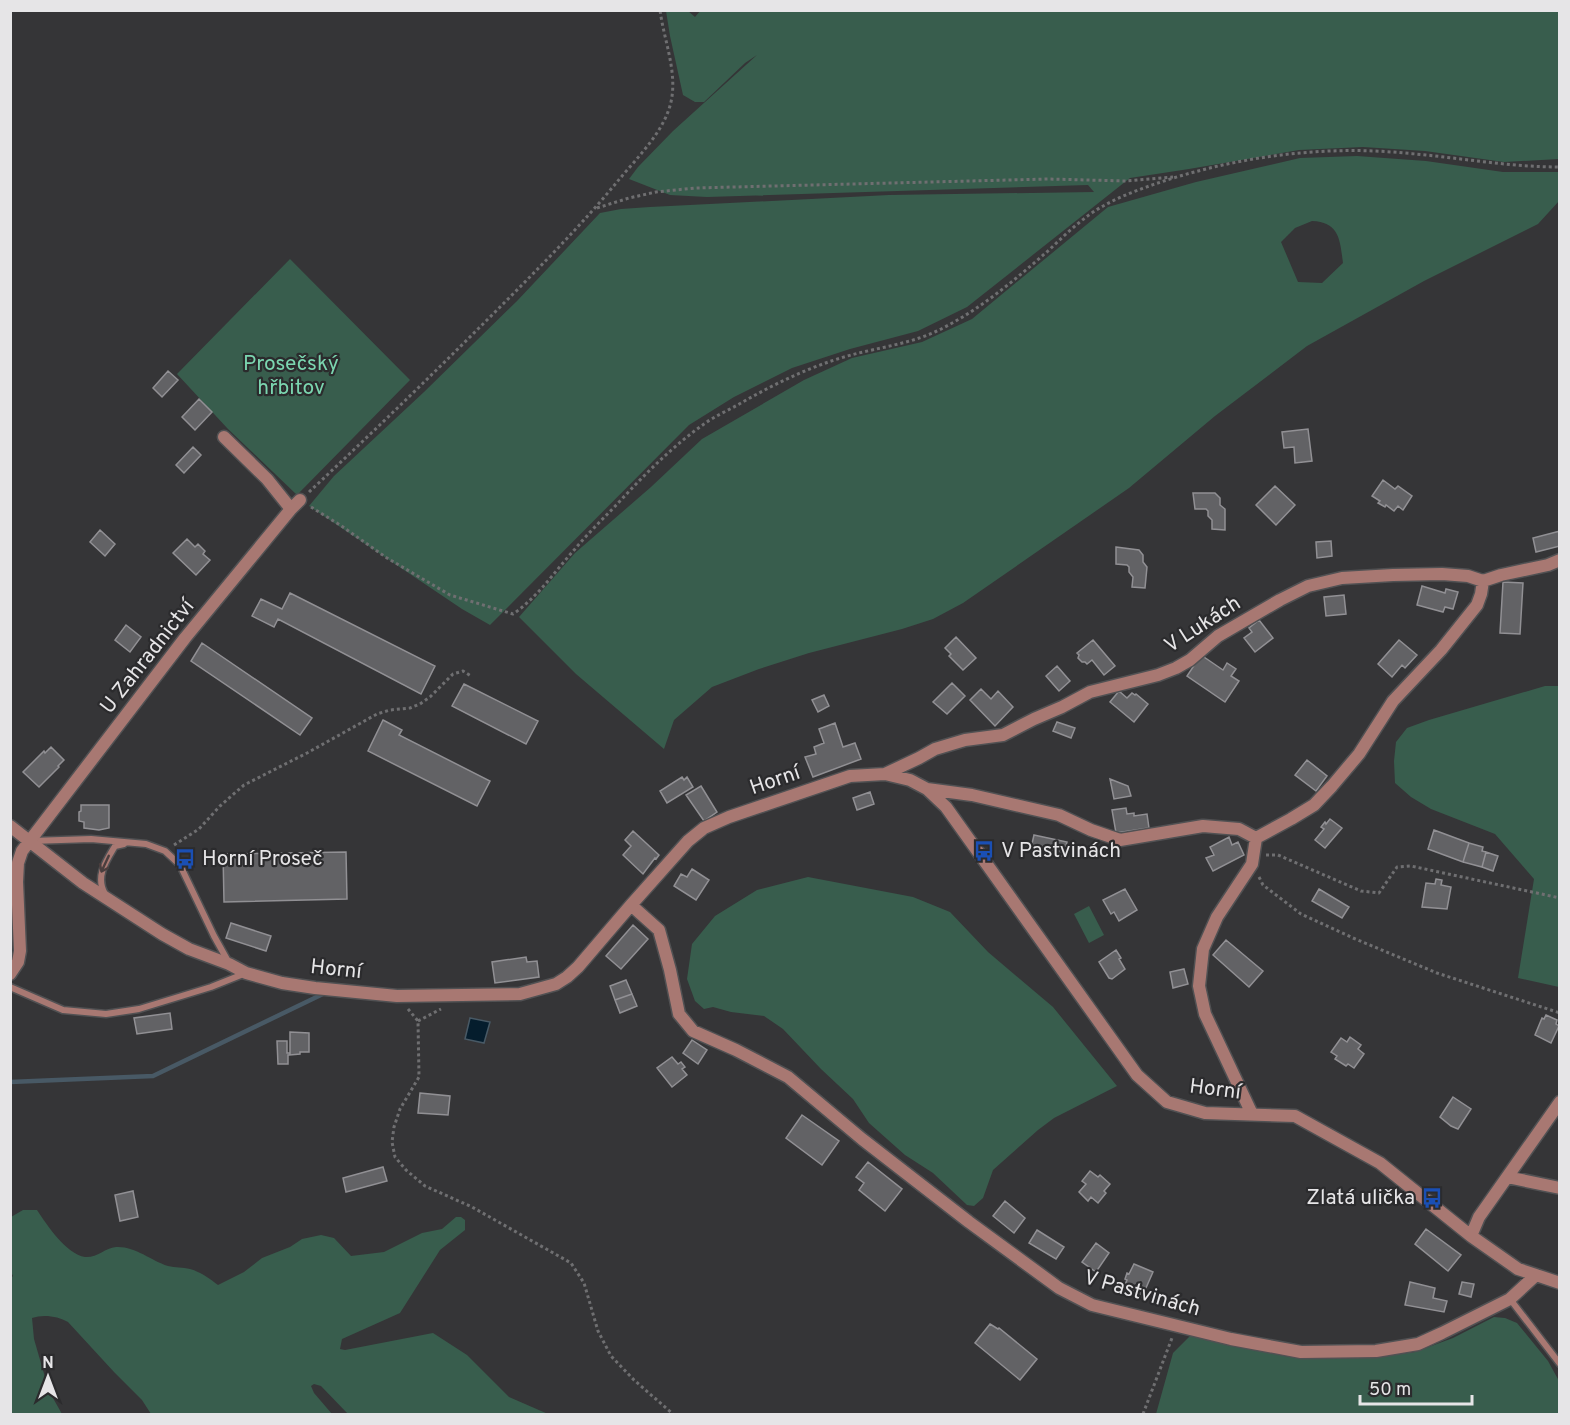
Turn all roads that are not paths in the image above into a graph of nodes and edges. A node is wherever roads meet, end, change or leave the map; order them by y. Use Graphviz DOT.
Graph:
graph roads {
  1 [pos="225,437"];
  2 [pos="1560,560"];
  3 [pos="1483,581"];
  4 [pos="885,774"];
  5 [pos="927,789"];
  6 [pos="10,826"];
  7 [pos="1256,838"];
  8 [pos="31,841"];
  9 [pos="130,843"];
  10 [pos="107,899"];
  11 [pos="631,905"];
  12 [pos="229,963"];
  13 [pos="246,973"];
  14 [pos="10,974"];
  15 [pos="10,987"];
  16 [pos="1560,1102"];
  17 [pos="1252,1114"];
  18 [pos="1507,1177"];
  19 [pos="1560,1188"];
  20 [pos="1472,1236"];
  21 [pos="1536,1275"];
  22 [pos="1560,1283"];
  23 [pos="1510,1299"];
  24 [pos="1560,1364"];
  1 -- 8 [label="street, U Zahradnictví"];
  2 -- 3 [label="street, V Lukách"];
  3 -- 4 [label="street, V Lukách"];
  3 -- 7 [label="street"];
  4 -- 5 [label="street, Horní"];
  4 -- 11 [label="street, Horní"];
  5 -- 7 [label="street"];
  5 -- 17 [label="street, Horní"];
  6 -- 8 [label="street, Horní"];
  7 -- 17 [label="street"];
  8 -- 9 [label="lane"];
  8 -- 10 [label="street, Horní"];
  8 -- 14 [label="street, U Zahradnictví"];
  9 -- 10 [label="lane, one-way"];
  9 -- 12 [label="lane"];
  10 -- 12 [label="street, Horní"];
  11 -- 13 [label="street, Horní"];
  11 -- 23 [label="street, V Pastvinách"];
  12 -- 13 [label="street, Horní"];
  13 -- 15 [label="lane"];
  16 -- 18 [label="street"];
  17 -- 20 [label="street, Horní"];
  18 -- 19 [label="street"];
  18 -- 20 [label="street"];
  20 -- 21 [label="street, Horní"];
  21 -- 22 [label="street, Horní"];
  21 -- 23 [label="street, V Pastvinách"];
  23 -- 24 [label="lane"];
}
